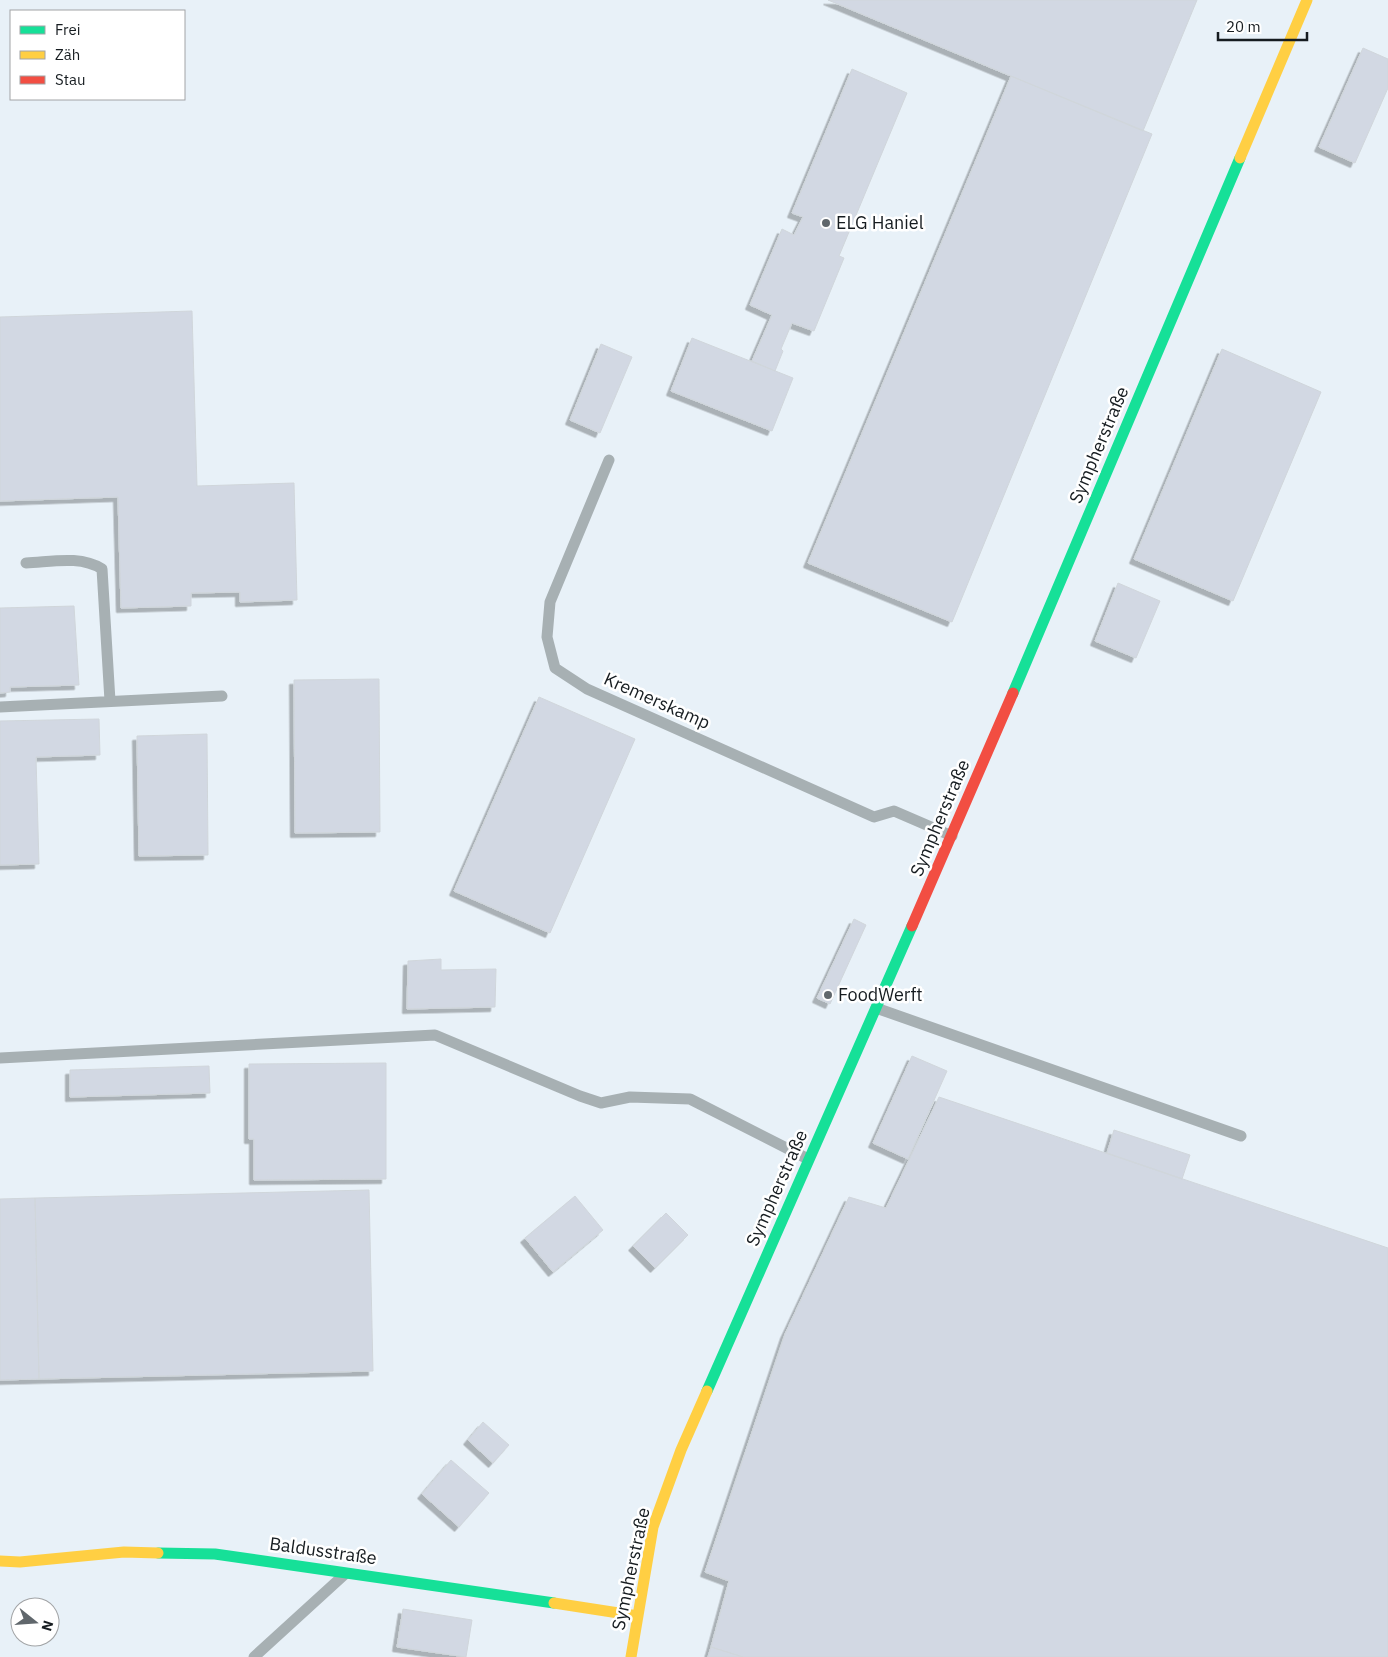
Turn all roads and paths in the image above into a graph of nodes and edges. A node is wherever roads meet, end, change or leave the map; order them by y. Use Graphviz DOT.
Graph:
graph roads {
  1 [pos="1307,0"];
  2 [pos="609,460"];
  3 [pos="26,563"];
  4 [pos="222,696"];
  5 [pos="110,702"];
  6 [pos="0,707"];
  7 [pos="952,836"];
  8 [pos="876,1008"];
  9 [pos="0,1058"];
  10 [pos="1241,1136"];
  11 [pos="808,1160"];
  12 [pos="0,1561"];
  13 [pos="347,1572"];
  14 [pos="638,1616"];
  15 [pos="254,1657"];
  16 [pos="631,1657"];
  1 -- 7 [label="street, Sympherstraße"];
  2 -- 7 [label="lane, Kremerskamp"];
  3 -- 5 [label="lane"];
  4 -- 5 [label="lane"];
  5 -- 6 [label="lane"];
  7 -- 8 [label="street, Sympherstraße"];
  8 -- 10 [label="lane"];
  8 -- 11 [label="street, Sympherstraße"];
  9 -- 11 [label="lane"];
  11 -- 14 [label="street, Sympherstraße"];
  12 -- 13 [label="street, Baldusstraße"];
  13 -- 14 [label="street, Baldusstraße"];
  13 -- 15 [label="lane"];
  14 -- 16 [label="street, Sympherstraße"];
}
